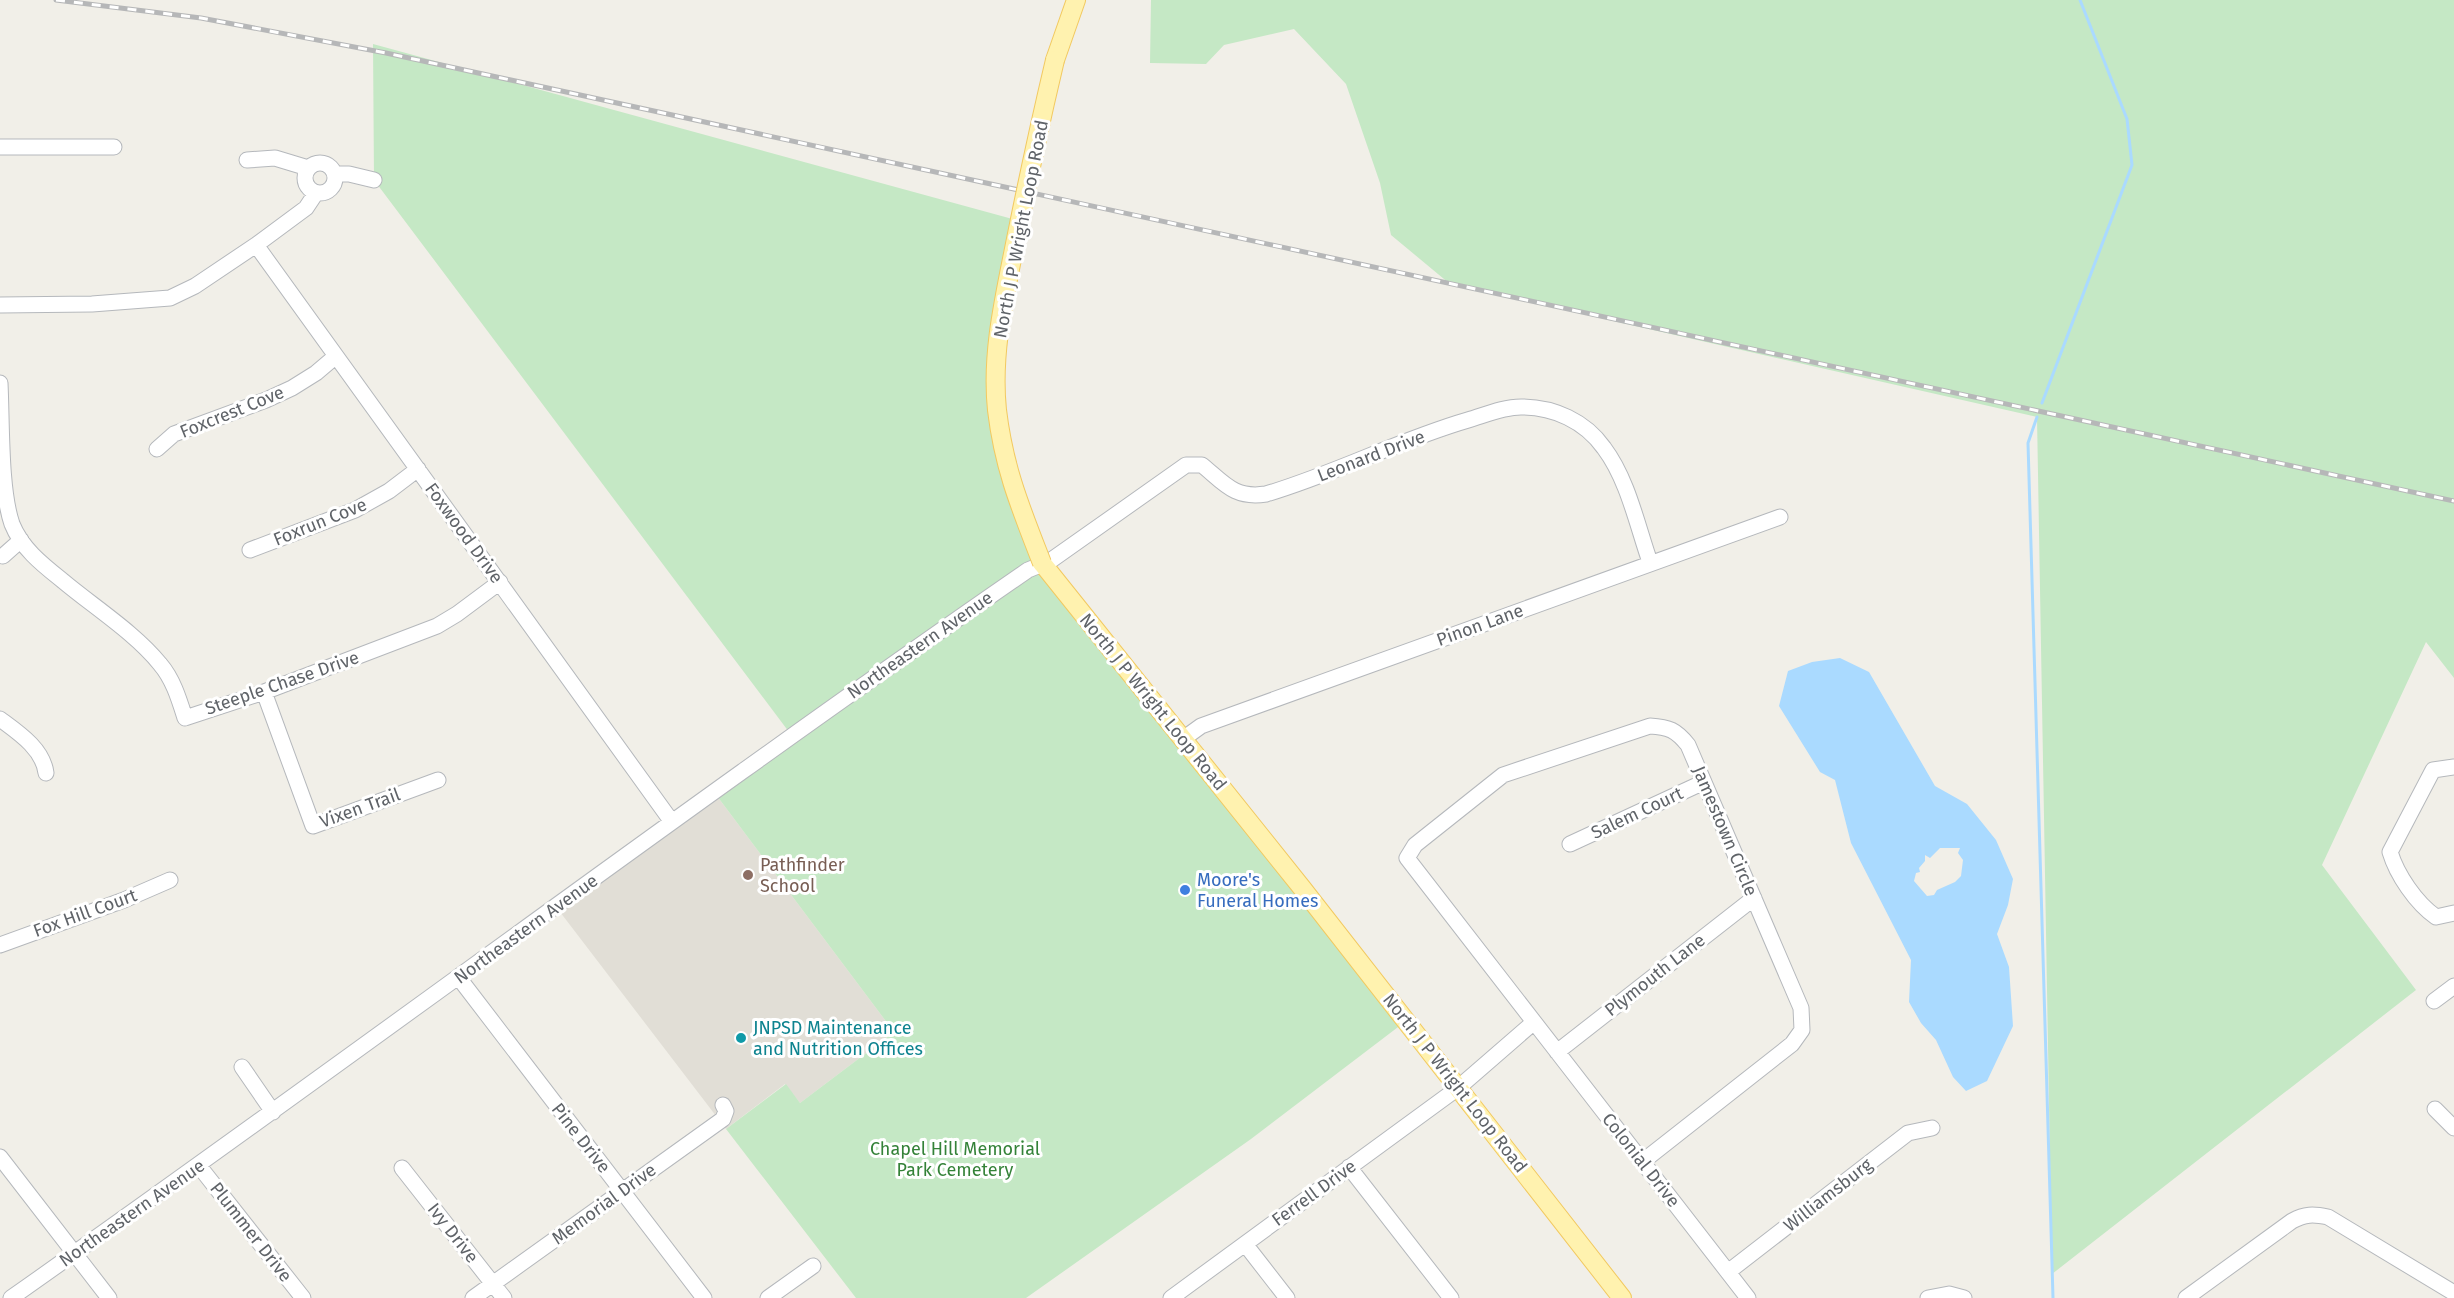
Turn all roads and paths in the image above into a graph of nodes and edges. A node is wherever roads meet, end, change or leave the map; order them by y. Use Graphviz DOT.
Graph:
graph roads {
  1 [pos="1076,0"];
  2 [pos="0,147"];
  3 [pos="114,147"];
  4 [pos="248,160"];
  5 [pos="308,168"];
  6 [pos="335,174"];
  7 [pos="374,180"];
  8 [pos="316,193"];
  9 [pos="256,245"];
  10 [pos="0,305"];
  11 [pos="336,356"];
  12 [pos="0,383"];
  13 [pos="157,449"];
  14 [pos="418,468"];
  15 [pos="1780,517"];
  16 [pos="21,540"];
  17 [pos="250,550"];
  18 [pos="3,556"];
  19 [pos="1650,562"];
  20 [pos="1042,563"];
  21 [pos="500,582"];
  22 [pos="264,692"];
  23 [pos="0,719"];
  24 [pos="1183,739"];
  25 [pos="2454,768"];
  26 [pos="46,773"];
  27 [pos="438,780"];
  28 [pos="1704,782"];
  29 [pos="672,822"];
  30 [pos="1570,844"];
  31 [pos="1407,858"];
  32 [pos="170,880"];
  33 [pos="1754,898"];
  34 [pos="2454,913"];
  35 [pos="0,945"];
  36 [pos="459,978"];
  37 [pos="2454,986"];
  38 [pos="2433,1001"];
  39 [pos="1534,1022"];
  40 [pos="1557,1052"];
  41 [pos="242,1067"];
  42 [pos="1458,1088"];
  43 [pos="723,1105"];
  44 [pos="2435,1109"];
  45 [pos="273,1112"];
  46 [pos="1932,1128"];
  47 [pos="2454,1128"];
  48 [pos="0,1157"];
  49 [pos="1642,1161"];
  50 [pos="199,1166"];
  51 [pos="1349,1167"];
  52 [pos="402,1168"];
  53 [pos="622,1190"];
  54 [pos="1245,1244"];
  55 [pos="74,1254"];
  56 [pos="813,1266"];
  57 [pos="1728,1272"];
  58 [pos="493,1284"];
  59 [pos="2454,1293"];
  60 [pos="773,1297"];
  61 [pos="11,1298"];
  62 [pos="109,1298"];
  63 [pos="303,1298"];
  64 [pos="473,1298"];
  65 [pos="504,1298"];
  66 [pos="704,1298"];
  67 [pos="1171,1298"];
  68 [pos="1287,1298"];
  69 [pos="1451,1298"];
  70 [pos="1622,1298"];
  71 [pos="1748,1298"];
  72 [pos="1929,1298"];
  73 [pos="1964,1298"];
  74 [pos="2186,1298"];
  1 -- 20 [label="main road, North J P Wright Loop Road, bridge"];
  2 -- 3 [label="street"];
  4 -- 5 [label="street"];
  5 -- 6 [label="street"];
  5 -- 8 [label="street"];
  6 -- 7 [label="street"];
  6 -- 8 [label="street"];
  8 -- 9 [label="street"];
  9 -- 10 [label="street"];
  9 -- 11 [label="street, Foxwood Drive"];
  11 -- 13 [label="street, Foxcrest Cove"];
  11 -- 14 [label="street, Foxwood Drive"];
  12 -- 16 [label="street, Steeple Chase Drive"];
  14 -- 17 [label="street, Foxrun Cove"];
  14 -- 21 [label="street, Foxwood Drive"];
  15 -- 19 [label="street, Pinon Lane"];
  16 -- 18 [label="street"];
  16 -- 22 [label="street, Steeple Chase Drive"];
  19 -- 20 [label="street, Leonard Drive"];
  19 -- 24 [label="street, Pinon Lane"];
  20 -- 24 [label="main road, North J P Wright Loop Road"];
  20 -- 29 [label="street, Northeastern Avenue"];
  21 -- 22 [label="street, Steeple Chase Drive"];
  21 -- 29 [label="street, Foxwood Drive"];
  22 -- 27 [label="street, Vixen Trail"];
  23 -- 26 [label="street"];
  24 -- 42 [label="main road, North J P Wright Loop Road"];
  25 -- 34 [label="street"];
  28 -- 30 [label="street, Salem Court"];
  28 -- 31 [label="street, Jamestown Circle"];
  28 -- 33 [label="street, Jamestown Circle"];
  29 -- 36 [label="street, Northeastern Avenue"];
  31 -- 39 [label="street, Colonial Drive"];
  32 -- 35 [label="street, Fox Hill Court"];
  33 -- 40 [label="street, Plymouth Lane"];
  33 -- 49 [label="street, Jamestown Circle"];
  36 -- 45 [label="street, Northeastern Avenue"];
  36 -- 53 [label="street, Pine Drive"];
  37 -- 38 [label="street"];
  39 -- 40 [label="street, Colonial Drive"];
  39 -- 42 [label="street"];
  40 -- 49 [label="street, Colonial Drive"];
  41 -- 45 [label="street"];
  42 -- 51 [label="street, Ferrell Drive"];
  42 -- 70 [label="main road, North J P Wright Loop Road"];
  43 -- 53 [label="street, Memorial Drive"];
  44 -- 47 [label="street"];
  45 -- 50 [label="street, Northeastern Avenue"];
  46 -- 57 [label="street, Williamsburg"];
  48 -- 55 [label="street"];
  49 -- 57 [label="street, Colonial Drive"];
  50 -- 55 [label="street, Northeastern Avenue"];
  50 -- 63 [label="street, Plummer Drive"];
  51 -- 54 [label="street, Ferrell Drive"];
  51 -- 69 [label="street"];
  52 -- 58 [label="street, Ivy Drive"];
  53 -- 58 [label="street, Memorial Drive"];
  53 -- 66 [label="street, Pine Drive"];
  54 -- 67 [label="street, Ferrell Drive"];
  54 -- 68 [label="street"];
  55 -- 61 [label="street, Northeastern Avenue"];
  55 -- 62 [label="street"];
  56 -- 60 [label="street"];
  57 -- 71 [label="street, Colonial Drive"];
  58 -- 64 [label="street, Memorial Drive"];
  58 -- 65 [label="street, Ivy Drive"];
  59 -- 74 [label="street"];
  72 -- 73 [label="street"];
}
